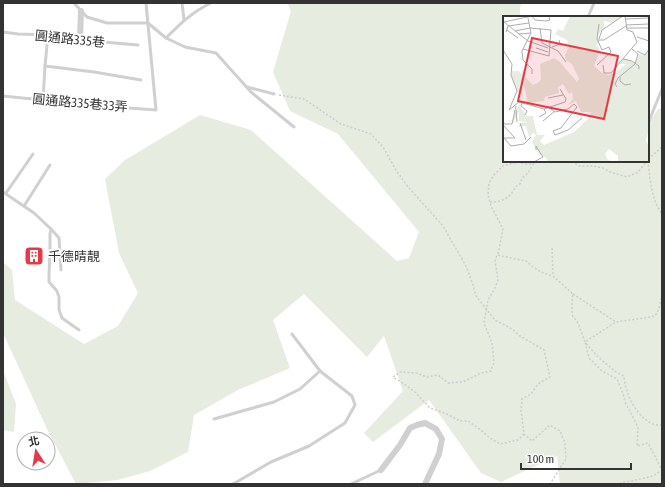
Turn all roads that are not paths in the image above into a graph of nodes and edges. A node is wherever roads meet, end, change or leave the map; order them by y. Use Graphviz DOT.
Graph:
graph roads {
  1 [pos="74,3"];
  2 [pos="146,3"];
  3 [pos="182,3"];
  4 [pos="212,3"];
  5 [pos="594,3"];
  6 [pos="81,11"];
  7 [pos="588,16"];
  8 [pos="184,20"];
  9 [pos="148,23"];
  10 [pos="3,32"];
  11 [pos="48,35"];
  12 [pos="166,38"];
  13 [pos="80,40"];
  14 [pos="138,45"];
  15 [pos="45,66"];
  16 [pos="141,80"];
  17 [pos="247,87"];
  18 [pos="662,89"];
  19 [pos="274,94"];
  20 [pos="3,96"];
  21 [pos="43,100"];
  22 [pos="649,122"];
  23 [pos="294,127"];
  24 [pos="33,154"];
  25 [pos="50,165"];
  26 [pos="4,193"];
  27 [pos="24,206"];
  28 [pos="51,229"];
  29 [pos="61,270"];
  30 [pos="79,330"];
  31 [pos="292,334"];
  32 [pos="320,371"];
  33 [pos="214,419"];
  34 [pos="381,470"];
  35 [pos="233,484"];
  36 [pos="351,484"];
  37 [pos="425,484"];
  1 -- 6 [label="lane"];
  2 -- 9 [label="lane"];
  3 -- 8 [label="lane"];
  4 -- 8 [label="lane"];
  5 -- 7 [label="lane"];
  6 -- 9 [label="lane"];
  6 -- 13 [label="street"];
  8 -- 12 [label="lane"];
  9 -- 12 [label="lane"];
  9 -- 21 [label="lane, 圓通路335巷33弄"];
  10 -- 11 [label="lane, 圓通路335巷"];
  11 -- 13 [label="lane, 圓通路335巷"];
  11 -- 15 [label="lane"];
  12 -- 17 [label="lane"];
  13 -- 14 [label="lane, 圓通路335巷"];
  15 -- 16 [label="lane"];
  15 -- 21 [label="lane"];
  17 -- 19 [label="lane"];
  17 -- 23 [label="lane"];
  18 -- 22 [label="lane"];
  20 -- 21 [label="lane, 圓通路335巷33弄"];
  24 -- 26 [label="lane"];
  25 -- 27 [label="lane"];
  26 -- 27 [label="lane"];
  27 -- 28 [label="lane"];
  28 -- 29 [label="lane"];
  28 -- 30 [label="lane"];
  31 -- 32 [label="lane"];
  32 -- 33 [label="lane"];
  32 -- 35 [label="lane"];
  34 -- 36 [label="lane"];
  34 -- 37 [label="street"];
}
